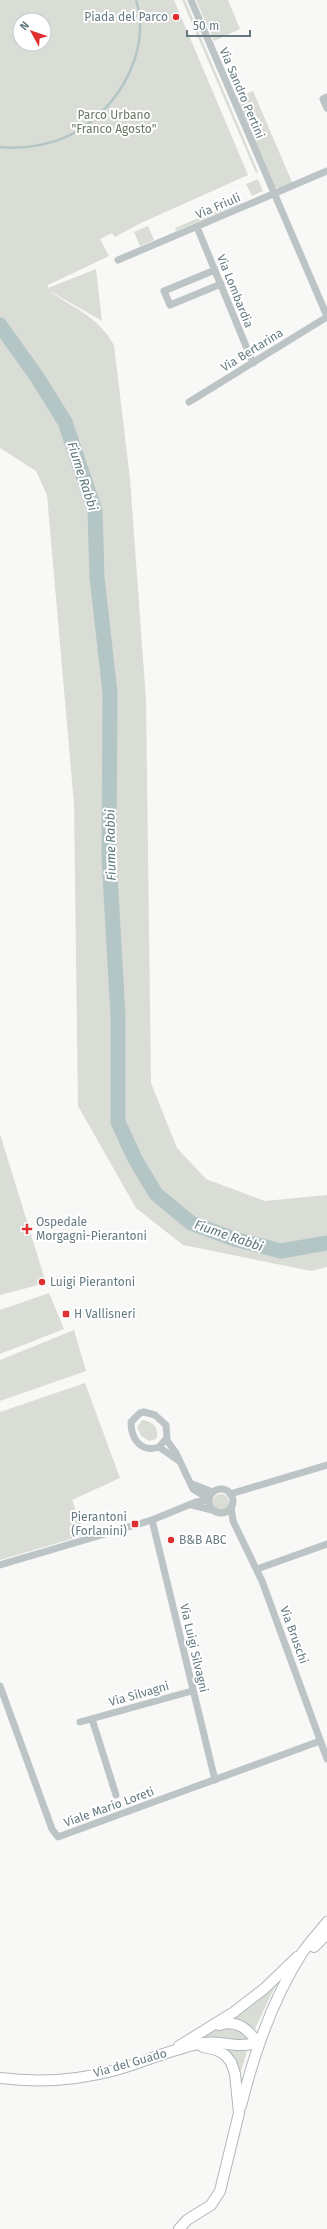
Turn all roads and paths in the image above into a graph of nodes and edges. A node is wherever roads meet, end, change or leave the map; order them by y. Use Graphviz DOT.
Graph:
graph roads {
  1 [pos="191,0"];
  2 [pos="325,98"];
  3 [pos="327,108"];
  4 [pos="327,171"];
  5 [pos="274,194"];
  6 [pos="197,227"];
  7 [pos="118,260"];
  8 [pos="215,270"];
  9 [pos="220,284"];
  10 [pos="327,316"];
  11 [pos="253,363"];
  12 [pos="189,402"];
  13 [pos="166,1439"];
  14 [pos="159,1448"];
  15 [pos="179,1461"];
  16 [pos="327,1465"];
  17 [pos="192,1484"];
  18 [pos="213,1492"];
  19 [pos="230,1494"];
  20 [pos="209,1499"];
  21 [pos="192,1505"];
  22 [pos="231,1507"];
  23 [pos="212,1510"];
  24 [pos="220,1513"];
  25 [pos="152,1520"];
  26 [pos="233,1521"];
  27 [pos="327,1544"];
  28 [pos="0,1565"];
  29 [pos="257,1569"];
  30 [pos="0,1686"];
  31 [pos="192,1691"];
  32 [pos="92,1719"];
  33 [pos="80,1722"];
  34 [pos="320,1741"];
  35 [pos="327,1759"];
  36 [pos="215,1780"];
  37 [pos="116,1795"];
  38 [pos="327,1922"];
  39 [pos="327,1934"];
  40 [pos="303,1952"];
  41 [pos="285,1985"];
  42 [pos="208,2029"];
  43 [pos="258,2043"];
  44 [pos="190,2046"];
  45 [pos="170,2051"];
  46 [pos="0,2078"];
  47 [pos="239,2113"];
  48 [pos="179,2229"];
  1 -- 5 [label="street, Via Sandro Pertini"];
  2 -- 3 [label="street"];
  4 -- 5 [label="street, Via Friuli"];
  5 -- 6 [label="street, Via Friuli"];
  5 -- 10 [label="street, Via Sandro Pertini"];
  6 -- 7 [label="street, Via Friuli"];
  6 -- 8 [label="street, Via Lombardia"];
  8 -- 9 [label="street, Via Lombardia"];
  8 -- 9 [label="street"];
  9 -- 11 [label="street, Via Lombardia"];
  10 -- 11 [label="street, Via Bertarina"];
  11 -- 12 [label="street, Via Bertarina"];
  13 -- 14 [label="street"];
  13 -- 14 [label="street"];
  13 -- 15 [label="street"];
  14 -- 15 [label="street"];
  15 -- 17 [label="street"];
  16 -- 19 [label="street"];
  17 -- 18 [label="street"];
  17 -- 20 [label="street"];
  18 -- 19 [label="street"];
  18 -- 20 [label="street"];
  19 -- 22 [label="street"];
  20 -- 21 [label="street"];
  20 -- 23 [label="street"];
  21 -- 23 [label="street"];
  21 -- 25 [label="street"];
  22 -- 24 [label="street"];
  22 -- 26 [label="street"];
  23 -- 24 [label="street"];
  24 -- 26 [label="street"];
  25 -- 28 [label="street"];
  25 -- 31 [label="street, Via Luigi Silvagni"];
  26 -- 29 [label="street, Via Bruschi"];
  27 -- 29 [label="street"];
  29 -- 34 [label="street, Via Bruschi"];
  30 -- 36 [label="street, Viale Mario Loreti"];
  31 -- 32 [label="street, Via Silvagni"];
  31 -- 36 [label="street, Via Luigi Silvagni"];
  32 -- 33 [label="street, Via Silvagni"];
  32 -- 37 [label="street"];
  34 -- 35 [label="street, Via Bruschi"];
  34 -- 36 [label="street, Viale Mario Loreti"];
  38 -- 40 [label="street"];
  39 -- 41 [label="street"];
  40 -- 41 [label="street"];
  40 -- 42 [label="street"];
  41 -- 43 [label="street"];
  42 -- 43 [label="street"];
  42 -- 45 [label="street"];
  43 -- 44 [label="street, Via del Guado"];
  43 -- 47 [label="street"];
  44 -- 45 [label="street, Via del Guado"];
  44 -- 47 [label="street"];
  45 -- 46 [label="street, Via del Guado"];
  47 -- 48 [label="street"];
}
